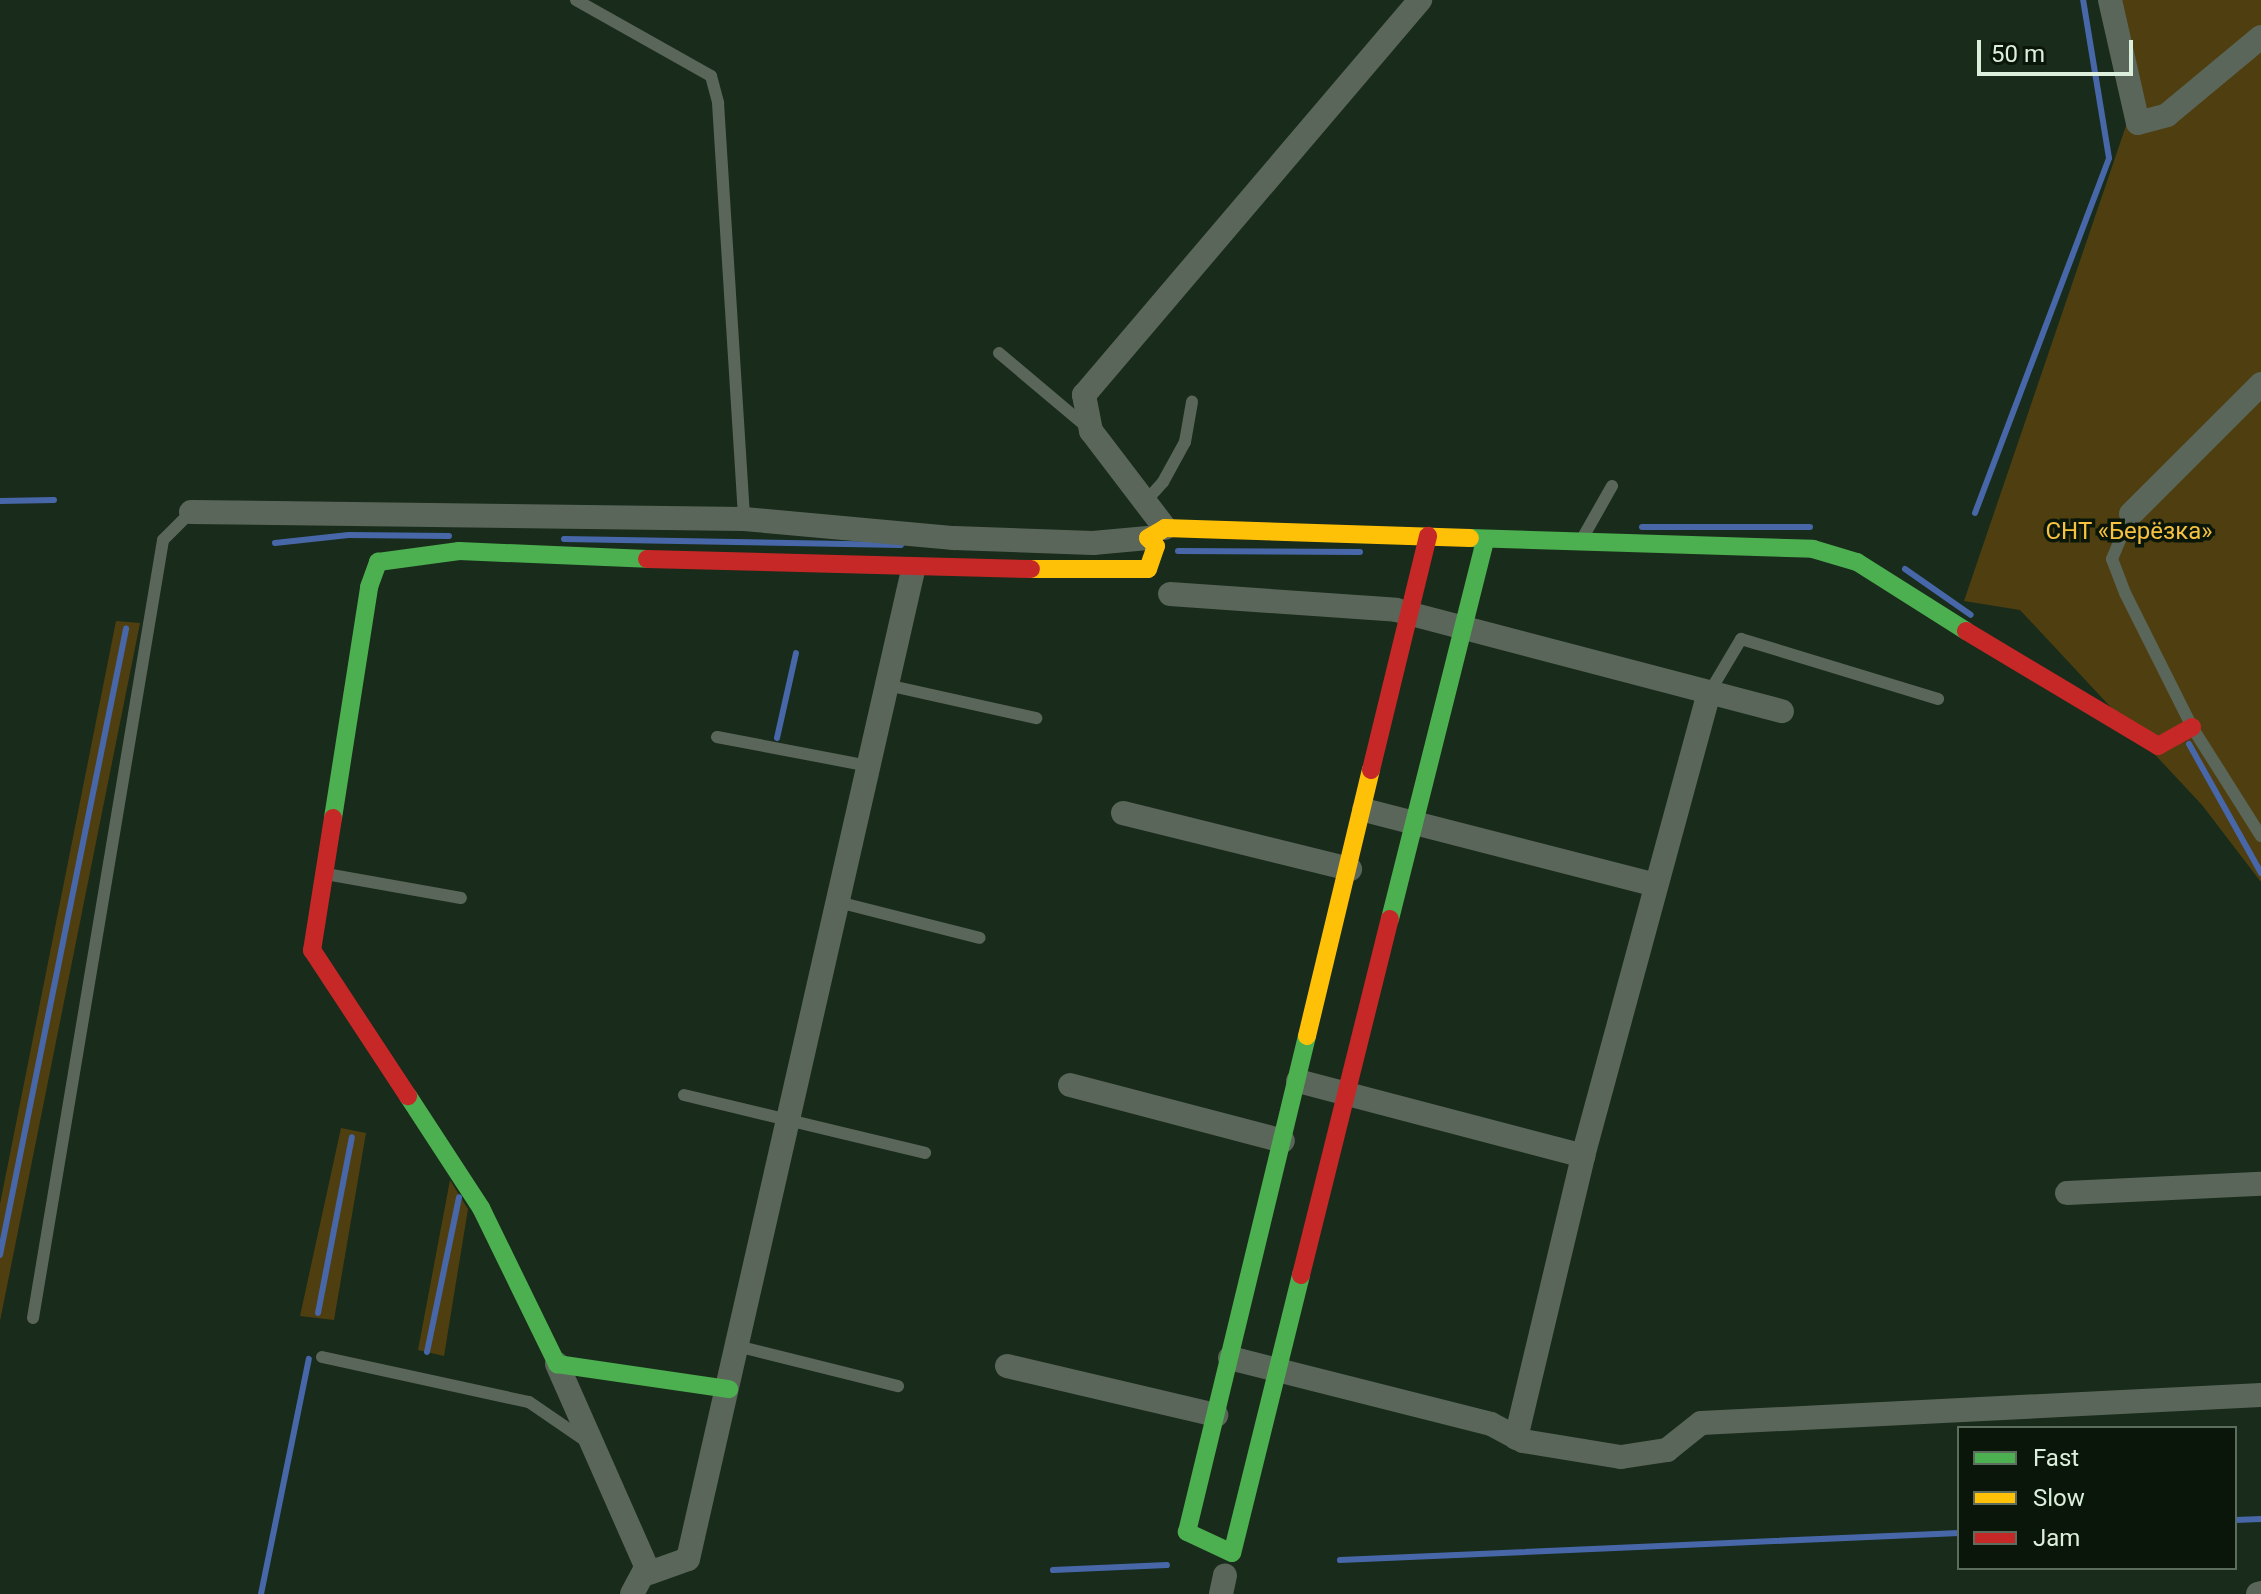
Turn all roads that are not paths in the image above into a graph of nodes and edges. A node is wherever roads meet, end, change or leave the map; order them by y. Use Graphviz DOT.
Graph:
graph roads {
  1 [pos="576,0"];
  2 [pos="1420,0"];
  3 [pos="2110,0"];
  4 [pos="2261,37"];
  5 [pos="999,353"];
  6 [pos="2261,384"];
  7 [pos="1192,402"];
  8 [pos="1091,431"];
  9 [pos="1612,486"];
  10 [pos="1145,502"];
  11 [pos="191,512"];
  12 [pos="2131,514"];
  13 [pos="744,519"];
  14 [pos="1156,533"];
  15 [pos="1428,536"];
  16 [pos="1485,541"];
  17 [pos="1579,543"];
  18 [pos="913,570"];
  19 [pos="1170,594"];
  20 [pos="1412,616"];
  21 [pos="1461,630"];
  22 [pos="887,685"];
  23 [pos="1709,693"];
  24 [pos="1938,699"];
  25 [pos="1782,711"];
  26 [pos="1036,718"];
  27 [pos="2192,727"];
  28 [pos="717,737"];
  29 [pos="869,766"];
  30 [pos="1364,810"];
  31 [pos="1123,813"];
  32 [pos="1415,823"];
  33 [pos="2261,836"];
  34 [pos="1350,869"];
  35 [pos="320,873"];
  36 [pos="1656,885"];
  37 [pos="461,898"];
  38 [pos="838,902"];
  39 [pos="980,938"];
  40 [pos="1298,1081"];
  41 [pos="1070,1085"];
  42 [pos="684,1095"];
  43 [pos="1348,1095"];
  44 [pos="789,1119"];
  45 [pos="1283,1141"];
  46 [pos="925,1153"];
  47 [pos="1583,1156"];
  48 [pos="2261,1184"];
  49 [pos="2067,1193"];
  50 [pos="33,1318"];
  51 [pos="737,1346"];
  52 [pos="322,1357"];
  53 [pos="1230,1358"];
  54 [pos="557,1364"];
  55 [pos="1007,1366"];
  56 [pos="1281,1372"];
  57 [pos="898,1386"];
  58 [pos="729,1389"];
  59 [pos="2261,1395"];
  60 [pos="1216,1415"];
  61 [pos="1516,1438"];
  62 [pos="593,1445"];
  63 [pos="646,1568"];
  64 [pos="632,1594"];
  1 -- 13 [label="lane"];
  2 -- 8 [label="street"];
  3 -- 4 [label="street"];
  5 -- 8 [label="lane"];
  6 -- 12 [label="street"];
  7 -- 10 [label="lane"];
  8 -- 10 [label="street"];
  9 -- 17 [label="lane"];
  10 -- 14 [label="street"];
  11 -- 13 [label="street"];
  11 -- 50 [label="lane"];
  12 -- 27 [label="lane"];
  13 -- 14 [label="street"];
  14 -- 15 [label="street"];
  14 -- 18 [label="street"];
  15 -- 16 [label="street"];
  15 -- 20 [label="street"];
  16 -- 17 [label="street"];
  16 -- 21 [label="street"];
  17 -- 27 [label="street"];
  18 -- 22 [label="street"];
  18 -- 35 [label="street"];
  19 -- 20 [label="street"];
  20 -- 21 [label="street"];
  20 -- 30 [label="street"];
  21 -- 23 [label="street"];
  21 -- 32 [label="street"];
  22 -- 26 [label="lane"];
  22 -- 29 [label="street"];
  23 -- 24 [label="lane"];
  23 -- 25 [label="street"];
  23 -- 36 [label="street"];
  27 -- 33 [label="lane"];
  28 -- 29 [label="lane"];
  29 -- 38 [label="street"];
  30 -- 32 [label="street"];
  30 -- 34 [label="street"];
  31 -- 34 [label="street"];
  32 -- 36 [label="street"];
  32 -- 43 [label="street"];
  34 -- 40 [label="street"];
  35 -- 37 [label="lane"];
  35 -- 54 [label="street"];
  36 -- 47 [label="street"];
  38 -- 39 [label="lane"];
  38 -- 44 [label="street"];
  40 -- 43 [label="street"];
  40 -- 45 [label="street"];
  41 -- 45 [label="street"];
  42 -- 44 [label="lane"];
  43 -- 47 [label="street"];
  43 -- 56 [label="street"];
  44 -- 46 [label="lane"];
  44 -- 51 [label="street"];
  45 -- 53 [label="street"];
  47 -- 61 [label="street"];
  48 -- 49 [label="street"];
  51 -- 57 [label="lane"];
  51 -- 58 [label="street"];
  52 -- 62 [label="lane"];
  53 -- 56 [label="street"];
  53 -- 60 [label="street"];
  54 -- 58 [label="street"];
  54 -- 62 [label="street"];
  55 -- 60 [label="street"];
  56 -- 60 [label="street"];
  56 -- 61 [label="street"];
  58 -- 63 [label="street"];
  59 -- 61 [label="street"];
  62 -- 63 [label="street"];
  63 -- 64 [label="street"];
}
